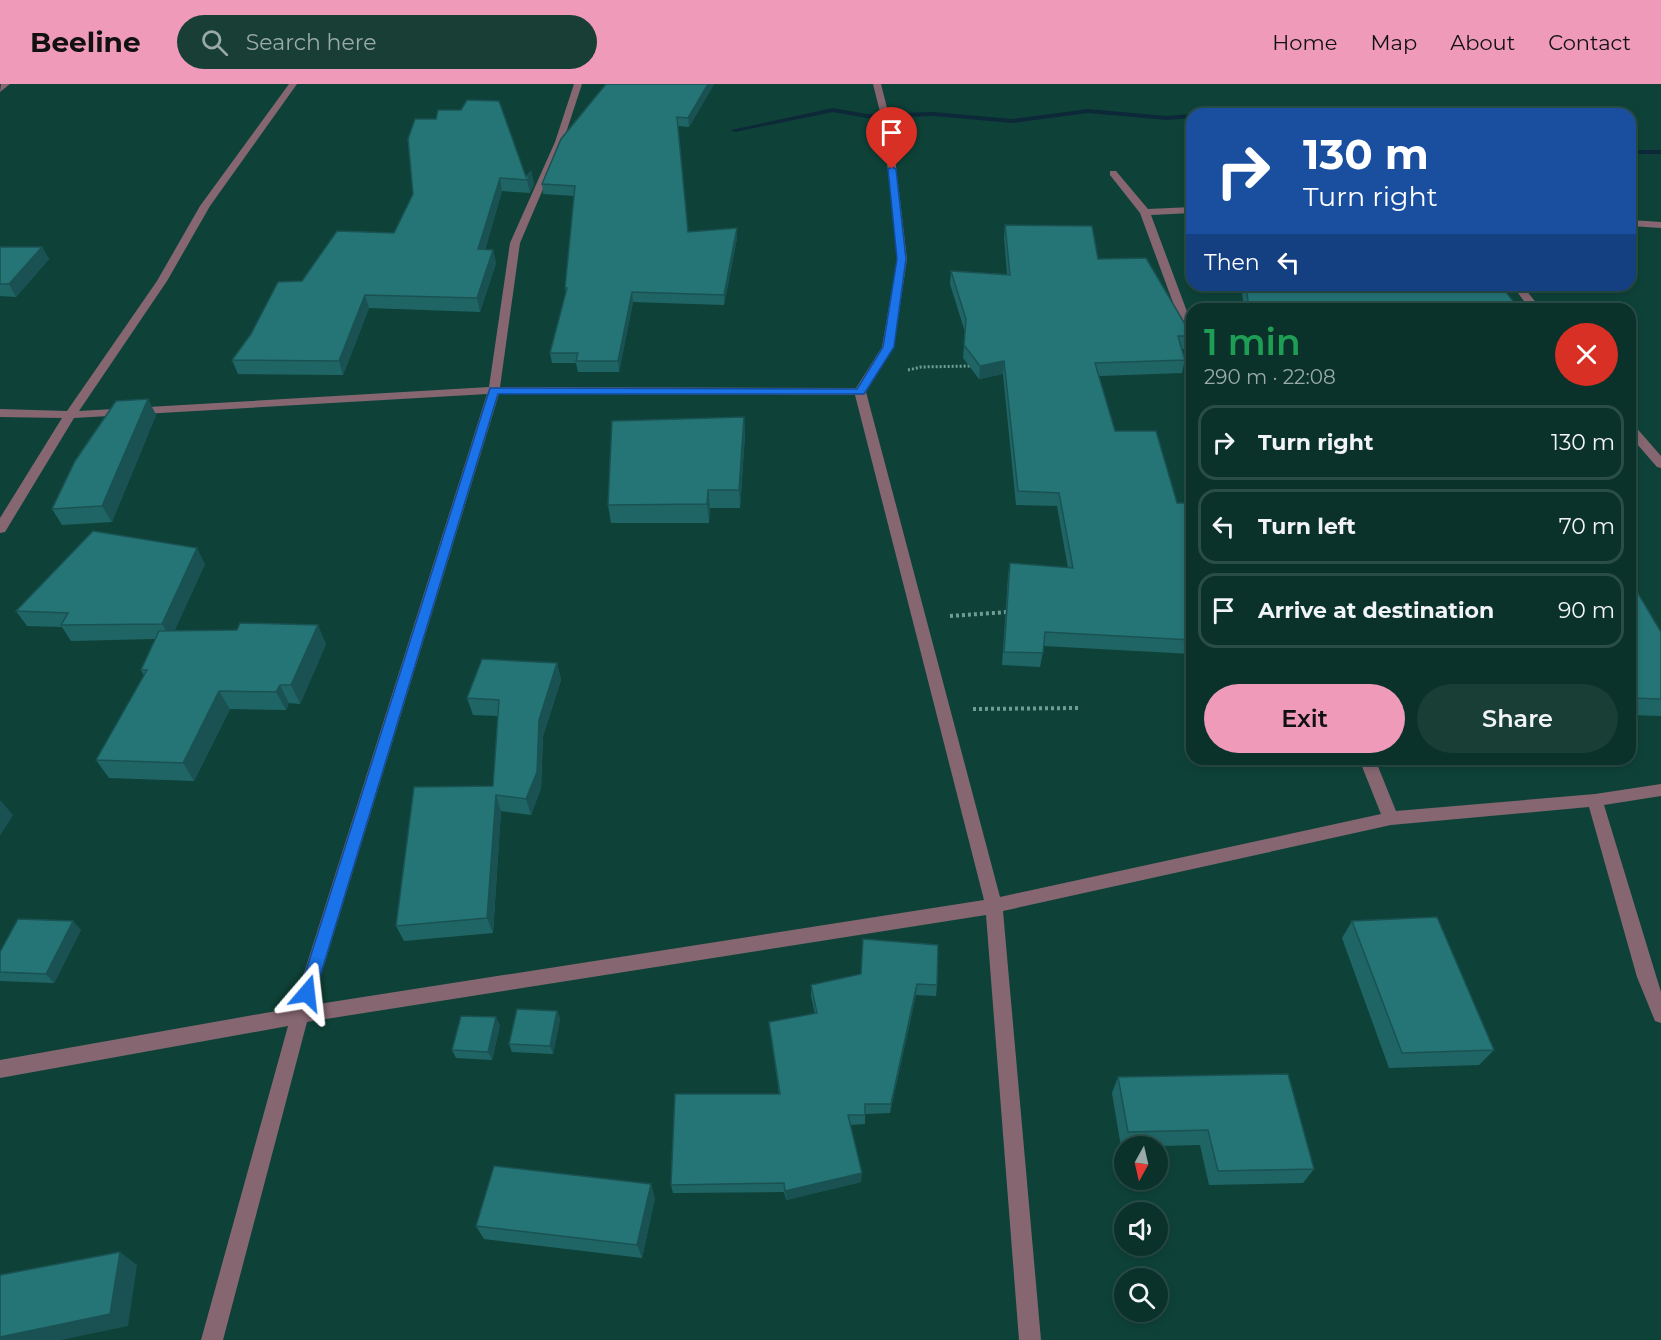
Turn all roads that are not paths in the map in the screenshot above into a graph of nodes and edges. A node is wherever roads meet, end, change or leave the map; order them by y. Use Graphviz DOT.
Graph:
graph roads {
  1 [pos="6,84"];
  2 [pos="293,84"];
  3 [pos="578,84"];
  4 [pos="877,84"];
  5 [pos="0,89"];
  6 [pos="1113,173"];
  7 [pos="1186,210"];
  8 [pos="1145,212"];
  9 [pos="1636,223"];
  10 [pos="1661,225"];
  11 [pos="1522,291"];
  12 [pos="1531,303"];
  13 [pos="1186,322"];
  14 [pos="494,390"];
  15 [pos="860,392"];
  16 [pos="0,413"];
  17 [pos="70,415"];
  18 [pos="1636,435"];
  19 [pos="1661,464"];
  20 [pos="0,529"];
  21 [pos="1369,765"];
  22 [pos="1661,790"];
  23 [pos="1595,800"];
  24 [pos="1391,818"];
  25 [pos="994,906"];
  26 [pos="300,1015"];
  27 [pos="1661,1015"];
  28 [pos="0,1069"];
  29 [pos="212,1340"];
  30 [pos="1030,1340"];
  1 -- 5 [label="street"];
  2 -- 17 [label="street"];
  3 -- 14 [label="street"];
  4 -- 15 [label="street"];
  6 -- 8 [label="street"];
  7 -- 8 [label="street"];
  8 -- 13 [label="street"];
  9 -- 10 [label="street"];
  11 -- 12 [label="street"];
  14 -- 15 [label="street"];
  14 -- 17 [label="street"];
  14 -- 26 [label="street"];
  15 -- 25 [label="street"];
  16 -- 17 [label="street"];
  17 -- 20 [label="street"];
  18 -- 19 [label="street"];
  21 -- 24 [label="street"];
  22 -- 23 [label="street"];
  23 -- 24 [label="street"];
  23 -- 27 [label="street"];
  24 -- 25 [label="street"];
  25 -- 26 [label="street"];
  25 -- 30 [label="street"];
  26 -- 28 [label="street"];
  26 -- 29 [label="street"];
}
